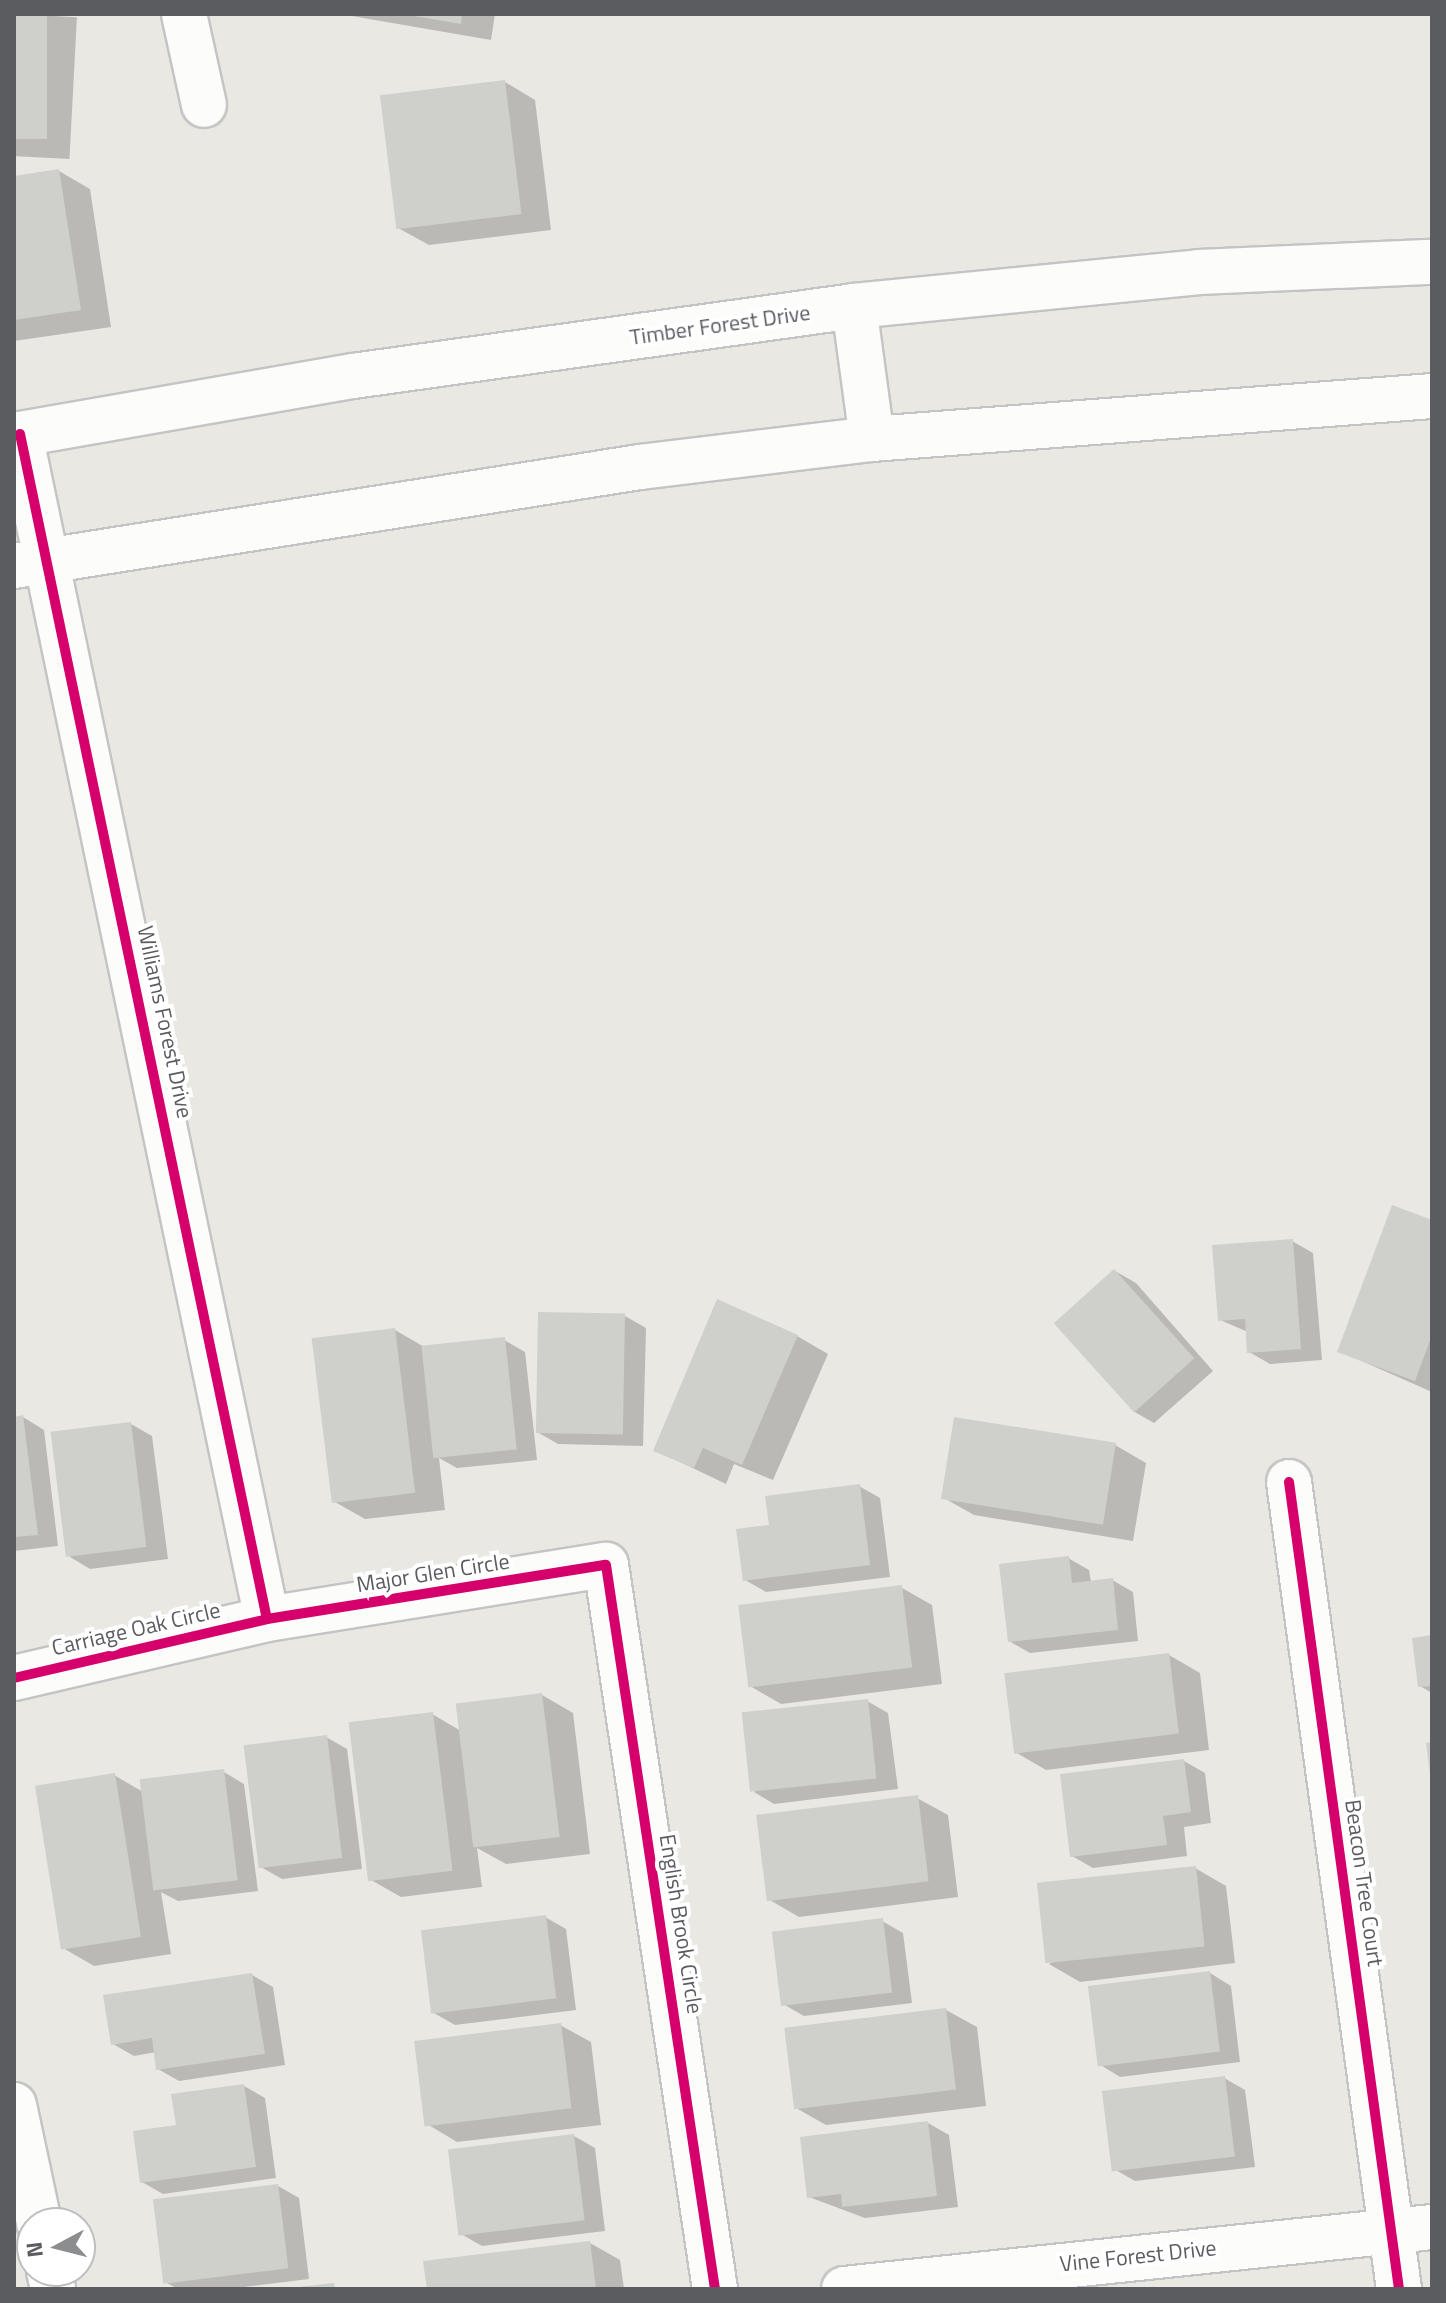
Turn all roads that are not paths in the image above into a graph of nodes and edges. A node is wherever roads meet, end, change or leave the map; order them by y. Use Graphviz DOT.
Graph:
graph roads {
  1 [pos="184,14"];
  2 [pos="204,105"];
  3 [pos="1432,262"];
  4 [pos="854,306"];
  5 [pos="1432,396"];
  6 [pos="17,434"];
  7 [pos="872,439"];
  8 [pos="32,562"];
  9 [pos="1289,1482"];
  10 [pos="606,1565"];
  11 [pos="267,1619"];
  12 [pos="14,1678"];
  13 [pos="14,2105"];
  14 [pos="36,2207"];
  15 [pos="1411,2227"];
  16 [pos="715,2289"];
  17 [pos="844,2289"];
  18 [pos="1399,2289"];
  1 -- 2 [label="street"];
  3 -- 4 [label="street, Timber Forest Drive"];
  4 -- 6 [label="street, Timber Forest Drive"];
  4 -- 7 [label="street"];
  5 -- 7 [label="street"];
  6 -- 8 [label="street, Williams Forest Drive"];
  7 -- 8 [label="street"];
  8 -- 11 [label="street, Williams Forest Drive"];
  9 -- 15 [label="street, Beacon Tree Court"];
  10 -- 11 [label="street, Major Glen Circle"];
  10 -- 16 [label="street, English Brook Circle"];
  11 -- 12 [label="street, Carriage Oak Circle"];
  13 -- 14 [label="street"];
  15 -- 17 [label="street, Vine Forest Drive"];
  15 -- 18 [label="street, Beacon Tree Court"];
}
